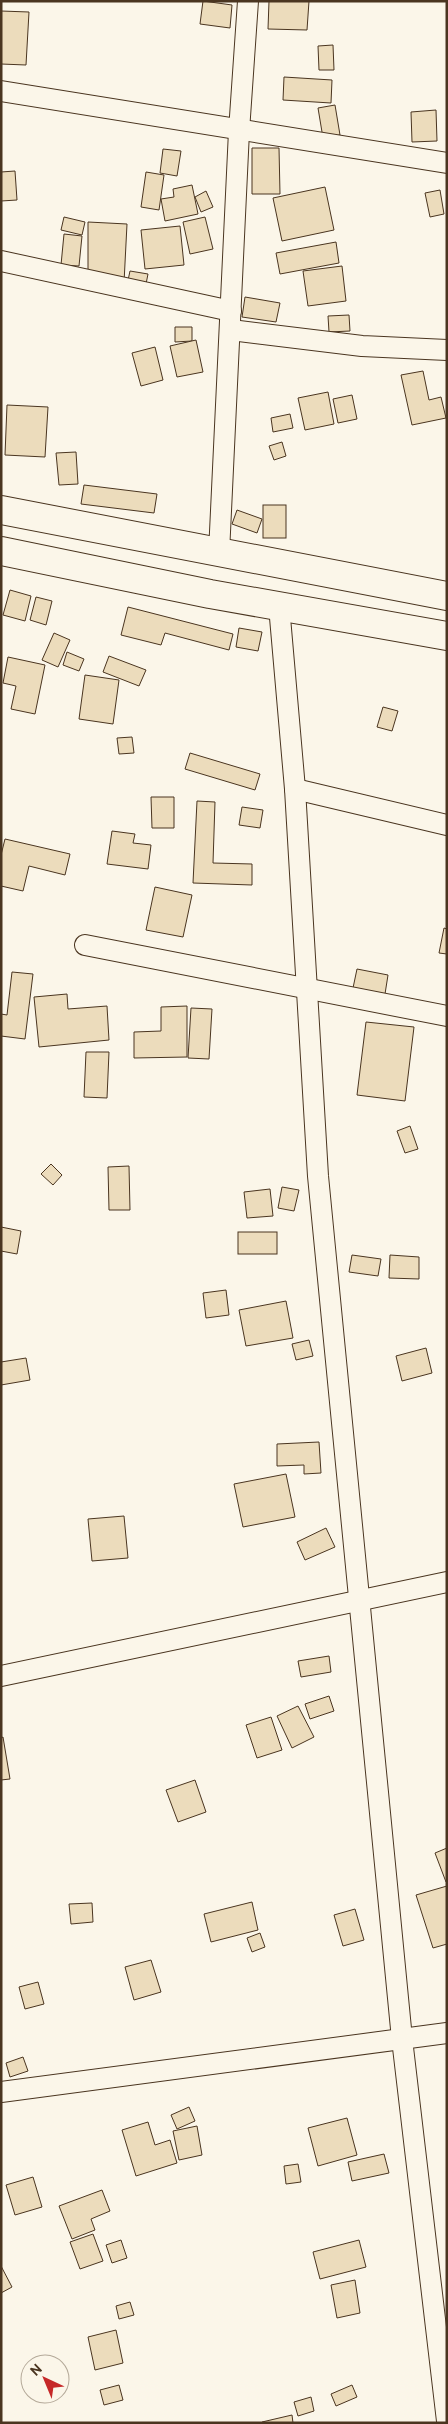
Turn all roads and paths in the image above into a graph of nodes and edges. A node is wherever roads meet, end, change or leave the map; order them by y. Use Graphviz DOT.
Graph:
graph roads {
  1 [pos="248,1"];
  2 [pos="1,91"];
  3 [pos="239,131"];
  4 [pos="447,163"];
  5 [pos="1,261"];
  6 [pos="231,320"];
  7 [pos="447,350"];
  8 [pos="1,510"];
  9 [pos="1,551"];
  10 [pos="219,553"];
  11 [pos="447,596"];
  12 [pos="278,606"];
  13 [pos="447,636"];
  14 [pos="295,789"];
  15 [pos="447,825"];
  16 [pos="84,945"];
  17 [pos="307,990"];
  18 [pos="447,1016"];
  19 [pos="447,1582"];
  20 [pos="359,1601"];
  21 [pos="1,1676"];
  22 [pos="447,2033"];
  23 [pos="402,2039"];
  24 [pos="1,2092"];
  25 [pos="447,2421"];
  1 -- 3 [label="street"];
  2 -- 3 [label="street"];
  3 -- 4 [label="street"];
  3 -- 6 [label="street"];
  5 -- 6 [label="street"];
  6 -- 7 [label="street"];
  6 -- 10 [label="street"];
  8 -- 10 [label="main road"];
  9 -- 12 [label="main road"];
  10 -- 11 [label="main road"];
  12 -- 13 [label="main road"];
  12 -- 14 [label="street"];
  14 -- 15 [label="street"];
  14 -- 17 [label="street"];
  16 -- 17 [label="street"];
  17 -- 18 [label="street"];
  17 -- 20 [label="street"];
  19 -- 20 [label="street"];
  20 -- 21 [label="street"];
  20 -- 23 [label="street"];
  22 -- 23 [label="street"];
  23 -- 24 [label="street"];
  23 -- 25 [label="street"];
}
